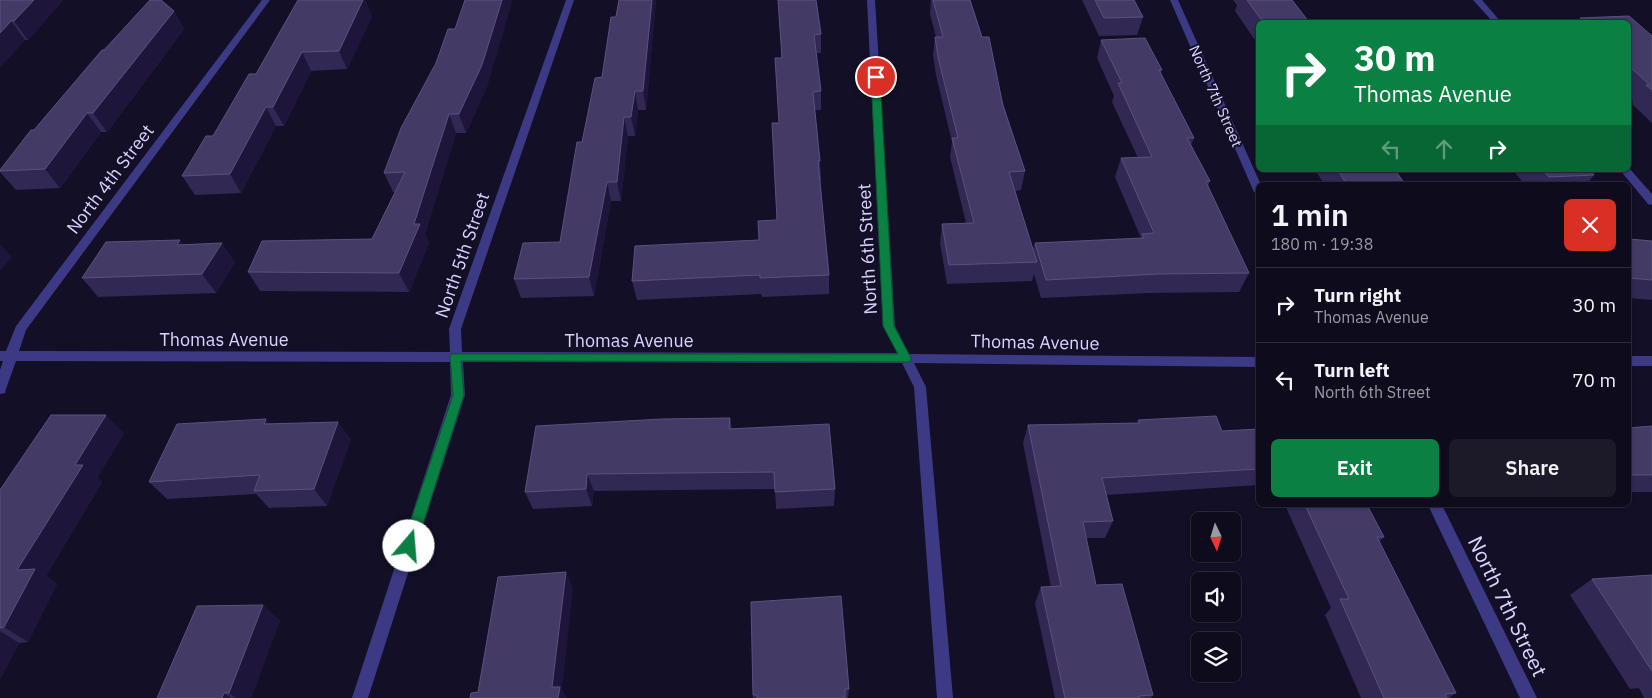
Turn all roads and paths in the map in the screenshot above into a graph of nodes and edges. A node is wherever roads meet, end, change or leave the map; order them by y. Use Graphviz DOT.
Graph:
graph roads {
  1 [pos="266,0"];
  2 [pos="570,0"];
  3 [pos="871,0"];
  4 [pos="1174,0"];
  5 [pos="1477,0"];
  6 [pos="1495,20"];
  7 [pos="1627,172"];
  8 [pos="1256,185"];
  9 [pos="1652,201"];
  10 [pos="5,356"];
  11 [pos="455,357"];
  12 [pos="906,358"];
  13 [pos="1631,361"];
  14 [pos="1652,361"];
  15 [pos="1256,362"];
  16 [pos="0,389"];
  17 [pos="1436,507"];
  18 [pos="360,698"];
  19 [pos="945,698"];
  20 [pos="1529,698"];
  1 -- 10 [label="street, North 4th Street"];
  2 -- 11 [label="street, North 5th Street"];
  3 -- 12 [label="street, North 6th Street"];
  4 -- 8 [label="street, North 7th Street"];
  5 -- 6 [label="street"];
  7 -- 9 [label="street"];
  10 -- 11 [label="street, Thomas Avenue"];
  10 -- 16 [label="street, North 4th Street"];
  11 -- 12 [label="street, Thomas Avenue"];
  11 -- 18 [label="street, North 5th Street"];
  12 -- 15 [label="street, Thomas Avenue"];
  12 -- 19 [label="street, North 6th Street"];
  13 -- 14 [label="street"];
  17 -- 20 [label="street, North 7th Street"];
}
